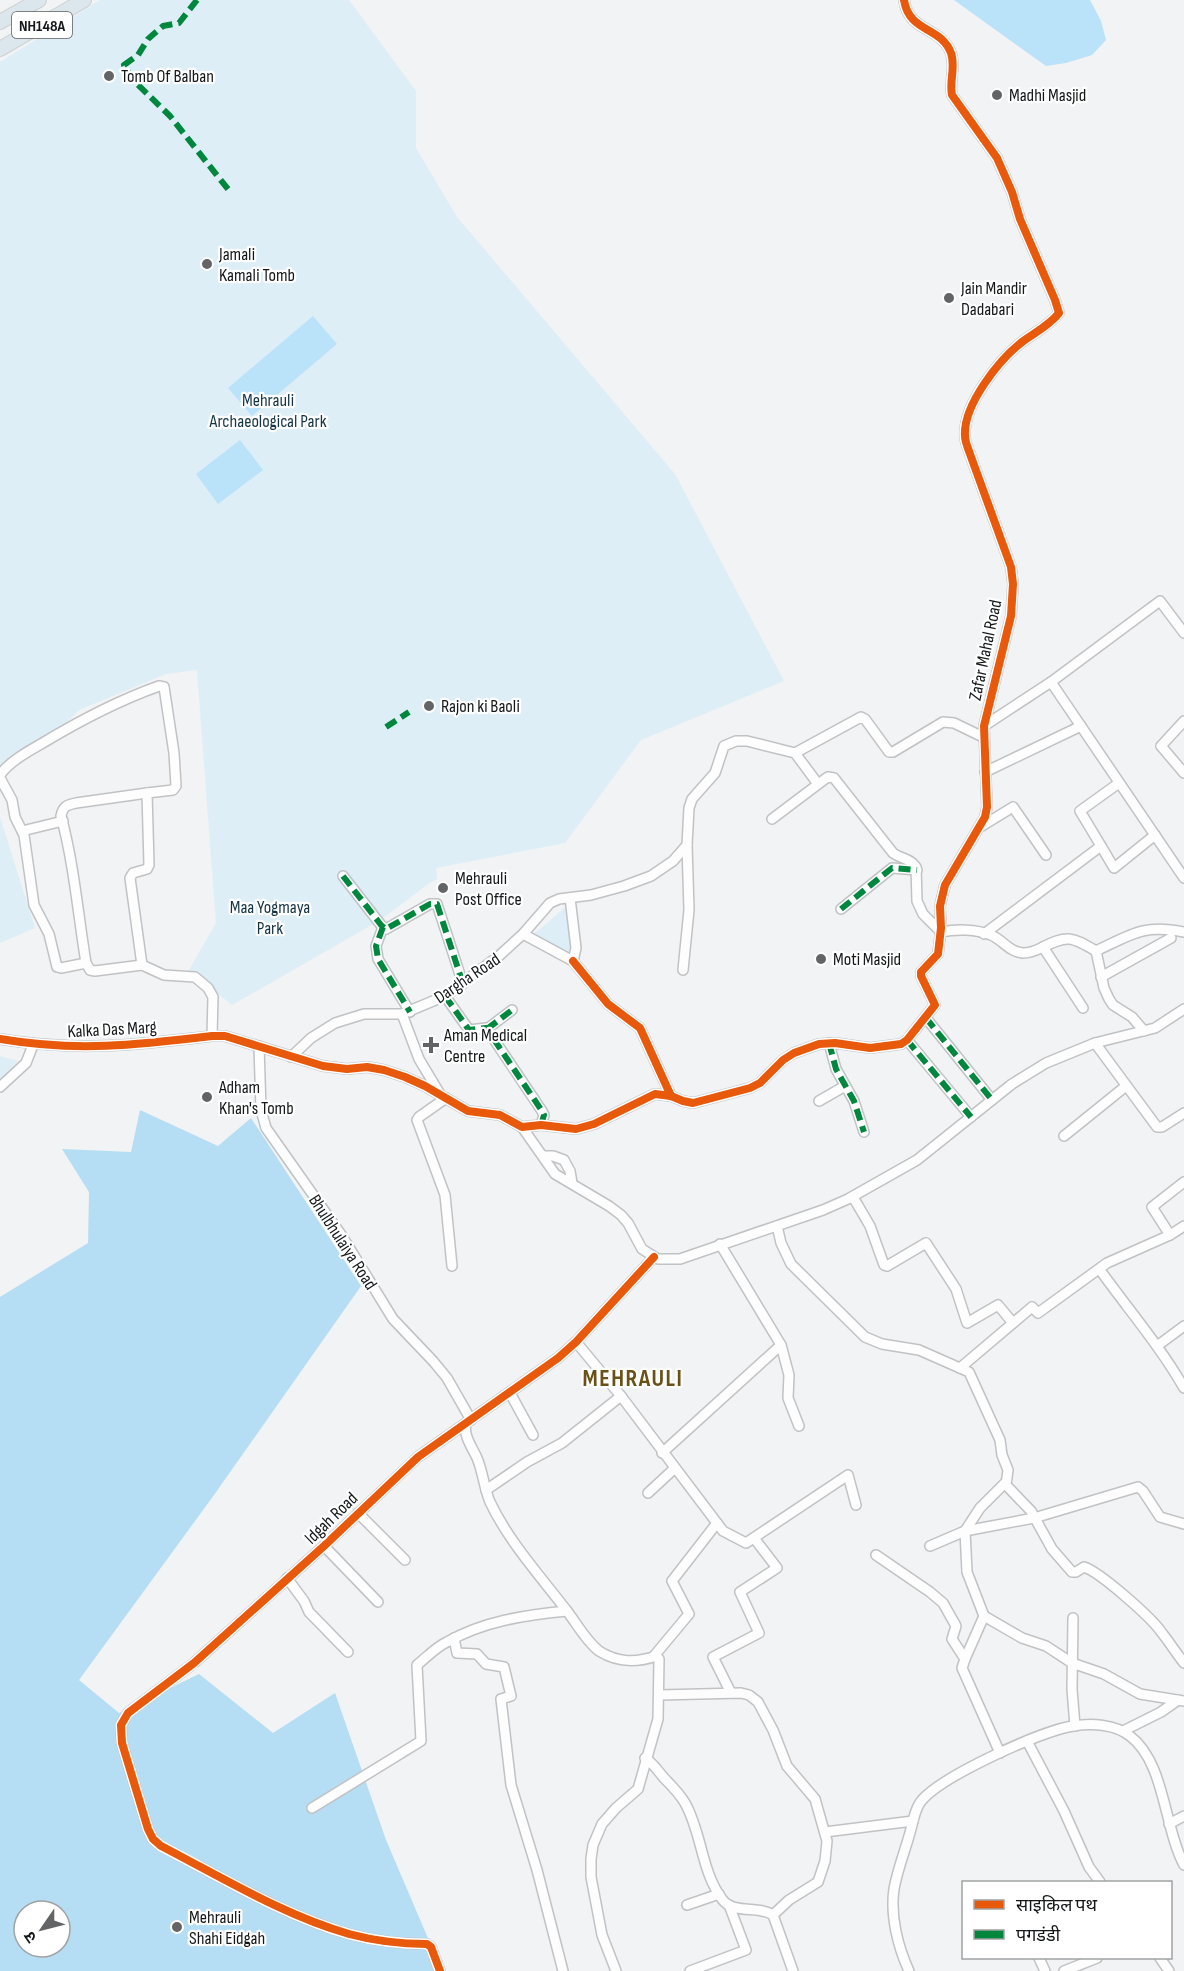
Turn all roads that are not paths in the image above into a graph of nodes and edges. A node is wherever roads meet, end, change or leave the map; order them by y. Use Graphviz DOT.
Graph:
graph roads {
  1 [pos="39,0"];
  2 [pos="84,0"];
  3 [pos="904,0"];
  4 [pos="0,22"];
  5 [pos="0,49"];
  6 [pos="1184,633"];
  7 [pos="1051,682"];
  8 [pos="1184,721"];
  9 [pos="984,726"];
  10 [pos="1081,726"];
  11 [pos="983,737"];
  12 [pos="795,753"];
  13 [pos="985,772"];
  14 [pos="1184,773"];
  15 [pos="0,777"];
  16 [pos="1119,783"];
  17 [pos="818,784"];
  18 [pos="147,793"];
  19 [pos="772,819"];
  20 [pos="63,821"];
  21 [pos="980,828"];
  22 [pos="22,831"];
  23 [pos="1155,836"];
  24 [pos="687,845"];
  25 [pos="1101,846"];
  26 [pos="1046,855"];
  27 [pos="917,870"];
  28 [pos="344,876"];
  29 [pos="1184,878"];
  30 [pos="570,898"];
  31 [pos="841,909"];
  32 [pos="384,927"];
  33 [pos="941,932"];
  34 [pos="1184,932"];
  35 [pos="523,934"];
  36 [pos="984,934"];
  37 [pos="1171,938"];
  38 [pos="1043,947"];
  39 [pos="1096,951"];
  40 [pos="573,961"];
  41 [pos="86,963"];
  42 [pos="142,965"];
  43 [pos="683,970"];
  44 [pos="1101,977"];
  45 [pos="463,984"];
  46 [pos="445,996"];
  47 [pos="1083,1008"];
  48 [pos="1184,1009"];
  49 [pos="512,1010"];
  50 [pos="406,1013"];
  51 [pos="926,1018"];
  52 [pos="487,1029"];
  53 [pos="1144,1031"];
  54 [pos="212,1036"];
  55 [pos="0,1039"];
  56 [pos="907,1040"];
  57 [pos="829,1043"];
  58 [pos="1095,1043"];
  59 [pos="33,1045"];
  60 [pos="259,1046"];
  61 [pos="291,1057"];
  62 [pos="845,1086"];
  63 [pos="1126,1086"];
  64 [pos="0,1087"];
  65 [pos="670,1096"];
  66 [pos="443,1097"];
  67 [pos="992,1100"];
  68 [pos="819,1101"];
  69 [pos="1184,1113"];
  70 [pos="971,1117"];
  71 [pos="541,1125"];
  72 [pos="522,1127"];
  73 [pos="864,1132"];
  74 [pos="1064,1136"];
  75 [pos="544,1156"];
  76 [pos="1184,1182"];
  77 [pos="572,1183"];
  78 [pos="853,1197"];
  79 [pos="777,1226"];
  80 [pos="1184,1226"];
  81 [pos="1170,1235"];
  82 [pos="720,1244"];
  83 [pos="654,1257"];
  84 [pos="452,1266"];
  85 [pos="1100,1270"];
  86 [pos="1013,1323"];
  87 [pos="1184,1326"];
  88 [pos="576,1342"];
  89 [pos="781,1346"];
  90 [pos="1157,1346"];
  91 [pos="960,1368"];
  92 [pos="1184,1388"];
  93 [pos="510,1393"];
  94 [pos="621,1396"];
  95 [pos="469,1422"];
  96 [pos="799,1426"];
  97 [pos="533,1435"];
  98 [pos="662,1453"];
  99 [pos="675,1468"];
  100 [pos="1005,1483"];
  101 [pos="486,1490"];
  102 [pos="648,1493"];
  103 [pos="856,1505"];
  104 [pos="358,1513"];
  105 [pos="1034,1518"];
  106 [pos="717,1523"];
  107 [pos="1184,1524"];
  108 [pos="965,1531"];
  109 [pos="754,1538"];
  110 [pos="324,1546"];
  111 [pos="930,1546"];
  112 [pos="876,1555"];
  113 [pos="405,1560"];
  114 [pos="287,1578"];
  115 [pos="378,1602"];
  116 [pos="567,1611"];
  117 [pos="984,1616"];
  118 [pos="1073,1618"];
  119 [pos="454,1638"];
  120 [pos="348,1652"];
  121 [pos="654,1656"];
  122 [pos="965,1659"];
  123 [pos="1072,1662"];
  124 [pos="1184,1663"];
  125 [pos="731,1693"];
  126 [pos="659,1695"];
  127 [pos="1181,1700"];
  128 [pos="1075,1726"];
  129 [pos="1123,1731"];
  130 [pos="1027,1741"];
  131 [pos="1000,1753"];
  132 [pos="645,1758"];
  133 [pos="312,1808"];
  134 [pos="1184,1816"];
  135 [pos="913,1821"];
  136 [pos="1169,1824"];
  137 [pos="825,1832"];
  138 [pos="1184,1865"];
  139 [pos="1099,1881"];
  140 [pos="719,1894"];
  141 [pos="687,1905"];
  142 [pos="729,1905"];
  143 [pos="774,1915"];
  144 [pos="1094,1959"];
  145 [pos="440,1971"];
  146 [pos="564,1971"];
  147 [pos="616,1971"];
  148 [pos="690,1971"];
  149 [pos="793,1971"];
  150 [pos="909,1971"];
  151 [pos="1064,1971"];
  1 -- 4 [label="highway, NH148A"];
  2 -- 5 [label="highway, NH148A"];
  3 -- 9 [label="street, Zafar Mahal Road"];
  6 -- 7 [label="street"];
  7 -- 9 [label="street"];
  7 -- 10 [label="street"];
  8 -- 14 [label="street"];
  9 -- 11 [label="street, Zafar Mahal Road"];
  10 -- 13 [label="street"];
  10 -- 16 [label="street"];
  11 -- 12 [label="street"];
  11 -- 13 [label="street, Zafar Mahal Road"];
  12 -- 17 [label="street"];
  12 -- 24 [label="street"];
  13 -- 21 [label="street, Zafar Mahal Road"];
  15 -- 18 [label="street"];
  15 -- 22 [label="street"];
  16 -- 23 [label="street"];
  16 -- 25 [label="street"];
  17 -- 19 [label="street"];
  17 -- 27 [label="street"];
  18 -- 20 [label="street"];
  18 -- 42 [label="street"];
  20 -- 22 [label="street"];
  20 -- 41 [label="street"];
  21 -- 26 [label="street"];
  21 -- 33 [label="street, Zafar Mahal Road"];
  22 -- 41 [label="street"];
  23 -- 25 [label="street"];
  23 -- 29 [label="street"];
  24 -- 30 [label="street, Dargha Road"];
  24 -- 43 [label="street"];
  25 -- 36 [label="street"];
  27 -- 31 [label="street"];
  27 -- 33 [label="street"];
  28 -- 32 [label="street"];
  30 -- 35 [label="street, Dargha Road"];
  30 -- 40 [label="street"];
  32 -- 45 [label="street"];
  32 -- 50 [label="street"];
  33 -- 36 [label="street"];
  33 -- 51 [label="street, Zafar Mahal Road"];
  34 -- 39 [label="street"];
  35 -- 40 [label="street"];
  35 -- 45 [label="street, Dargha Road"];
  36 -- 38 [label="street"];
  37 -- 44 [label="street"];
  38 -- 39 [label="street"];
  38 -- 47 [label="street"];
  39 -- 44 [label="street"];
  40 -- 65 [label="street"];
  41 -- 42 [label="street"];
  42 -- 54 [label="street"];
  44 -- 53 [label="street"];
  45 -- 46 [label="street, Dargha Road"];
  46 -- 50 [label="street, Dargha Road"];
  46 -- 52 [label="street"];
  48 -- 53 [label="street"];
  49 -- 52 [label="street"];
  50 -- 61 [label="street, Dargha Road"];
  50 -- 66 [label="street"];
  51 -- 56 [label="street"];
  51 -- 67 [label="street"];
  52 -- 71 [label="street"];
  53 -- 58 [label="street"];
  54 -- 59 [label="street, Kalka Das Marg"];
  54 -- 60 [label="street, Kalka Das Marg"];
  55 -- 59 [label="street, Kalka Das Marg"];
  56 -- 57 [label="street"];
  56 -- 70 [label="street"];
  57 -- 62 [label="street"];
  57 -- 65 [label="street"];
  58 -- 63 [label="street"];
  58 -- 67 [label="street"];
  59 -- 64 [label="street"];
  60 -- 61 [label="street"];
  60 -- 95 [label="street, Bhulbhulaiya Road"];
  61 -- 66 [label="street"];
  62 -- 68 [label="street"];
  62 -- 73 [label="street"];
  63 -- 69 [label="street"];
  63 -- 74 [label="street"];
  65 -- 71 [label="street"];
  66 -- 72 [label="street"];
  66 -- 84 [label="street"];
  67 -- 70 [label="street"];
  70 -- 78 [label="street"];
  71 -- 72 [label="street"];
  72 -- 75 [label="street"];
  75 -- 77 [label="street"];
  75 -- 77 [label="street"];
  76 -- 81 [label="street"];
  77 -- 83 [label="street"];
  78 -- 79 [label="street"];
  78 -- 86 [label="street"];
  79 -- 82 [label="street"];
  79 -- 91 [label="street"];
  80 -- 81 [label="street"];
  81 -- 85 [label="street"];
  82 -- 83 [label="street"];
  82 -- 89 [label="street"];
  83 -- 88 [label="street, Idgah Road"];
  85 -- 86 [label="street"];
  85 -- 90 [label="street"];
  86 -- 91 [label="street"];
  87 -- 90 [label="street"];
  88 -- 93 [label="street, Idgah Road"];
  88 -- 94 [label="street"];
  89 -- 96 [label="street"];
  89 -- 98 [label="street"];
  90 -- 92 [label="street"];
  91 -- 100 [label="street"];
  93 -- 95 [label="street, Idgah Road"];
  93 -- 97 [label="street"];
  94 -- 98 [label="street"];
  94 -- 101 [label="street"];
  95 -- 101 [label="street, Bhulbhulaiya Road"];
  95 -- 104 [label="street, Idgah Road"];
  98 -- 99 [label="street"];
  99 -- 102 [label="street"];
  99 -- 106 [label="street"];
  100 -- 105 [label="street"];
  100 -- 108 [label="street"];
  101 -- 116 [label="street, Bhulbhulaiya Road"];
  103 -- 109 [label="street"];
  104 -- 110 [label="street, Idgah Road"];
  104 -- 113 [label="street"];
  105 -- 107 [label="street"];
  105 -- 108 [label="street"];
  105 -- 124 [label="street"];
  106 -- 109 [label="street"];
  106 -- 121 [label="street"];
  108 -- 111 [label="street"];
  108 -- 117 [label="street"];
  109 -- 125 [label="street"];
  110 -- 114 [label="street, Idgah Road"];
  110 -- 115 [label="street"];
  112 -- 122 [label="street"];
  114 -- 120 [label="street"];
  114 -- 145 [label="street, Idgah Road"];
  116 -- 119 [label="street"];
  116 -- 121 [label="street, Bhulbhulaiya Road"];
  117 -- 122 [label="street"];
  117 -- 123 [label="street"];
  118 -- 123 [label="street"];
  119 -- 133 [label="street"];
  119 -- 146 [label="street"];
  121 -- 126 [label="street"];
  122 -- 131 [label="street"];
  123 -- 127 [label="street"];
  123 -- 128 [label="street"];
  125 -- 126 [label="street"];
  125 -- 137 [label="street"];
  126 -- 132 [label="street"];
  127 -- 129 [label="street"];
  128 -- 129 [label="street"];
  128 -- 130 [label="street"];
  129 -- 136 [label="street"];
  130 -- 131 [label="street"];
  130 -- 139 [label="street"];
  131 -- 135 [label="street"];
  132 -- 140 [label="street"];
  132 -- 147 [label="street"];
  134 -- 136 [label="street"];
  135 -- 137 [label="street"];
  135 -- 150 [label="street"];
  136 -- 138 [label="street"];
  137 -- 143 [label="street"];
  140 -- 141 [label="street"];
  140 -- 142 [label="street"];
  142 -- 143 [label="street"];
  142 -- 148 [label="street"];
  143 -- 149 [label="street"];
  144 -- 151 [label="street"];
}
